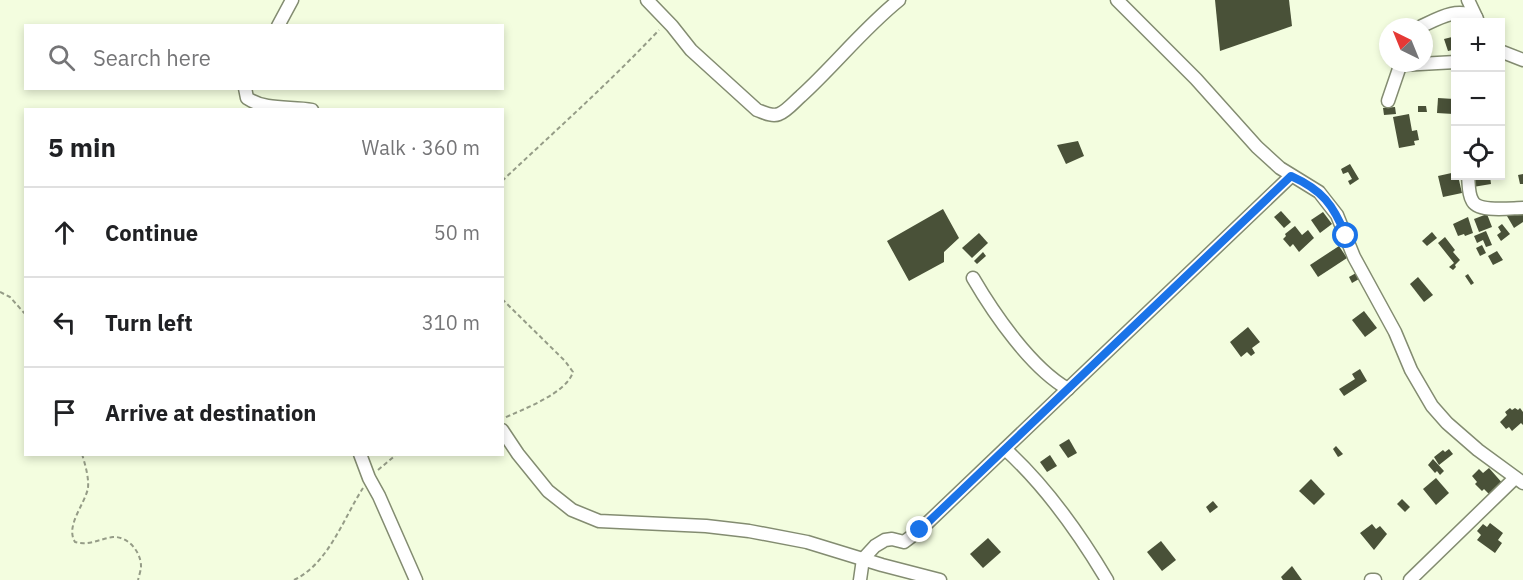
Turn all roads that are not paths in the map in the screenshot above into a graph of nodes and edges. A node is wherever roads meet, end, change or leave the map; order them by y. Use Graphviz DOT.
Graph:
graph roads {
  1 [pos="292,0"];
  2 [pos="647,0"];
  3 [pos="899,0"];
  4 [pos="1117,0"];
  5 [pos="1468,0"];
  6 [pos="1474,18"];
  7 [pos="1476,18"];
  8 [pos="1433,21"];
  9 [pos="279,24"];
  10 [pos="1505,55"];
  11 [pos="1523,60"];
  12 [pos="1451,62"];
  13 [pos="1433,63"];
  14 [pos="1398,72"];
  15 [pos="246,90"];
  16 [pos="1388,101"];
  17 [pos="280,108"];
  18 [pos="1291,176"];
  19 [pos="1468,180"];
  20 [pos="1523,208"];
  21 [pos="973,278"];
  22 [pos="1068,389"];
  23 [pos="504,433"];
  24 [pos="1005,448"];
  25 [pos="361,456"];
  26 [pos="1519,481"];
  27 [pos="863,559"];
  28 [pos="416,580"];
  29 [pos="860,580"];
  30 [pos="940,580"];
  31 [pos="1107,580"];
  32 [pos="1410,580"];
  1 -- 9 [label="street"];
  2 -- 3 [label="street"];
  4 -- 18 [label="street"];
  5 -- 7 [label="street"];
  6 -- 8 [label="street"];
  10 -- 11 [label="street"];
  12 -- 13 [label="street"];
  14 -- 16 [label="street"];
  15 -- 17 [label="street"];
  18 -- 22 [label="street"];
  18 -- 26 [label="street"];
  19 -- 20 [label="street"];
  21 -- 22 [label="street"];
  22 -- 24 [label="street"];
  23 -- 27 [label="street"];
  24 -- 27 [label="street"];
  24 -- 31 [label="street"];
  25 -- 28 [label="street"];
  26 -- 32 [label="street"];
  27 -- 29 [label="street"];
  27 -- 30 [label="street"];
}
